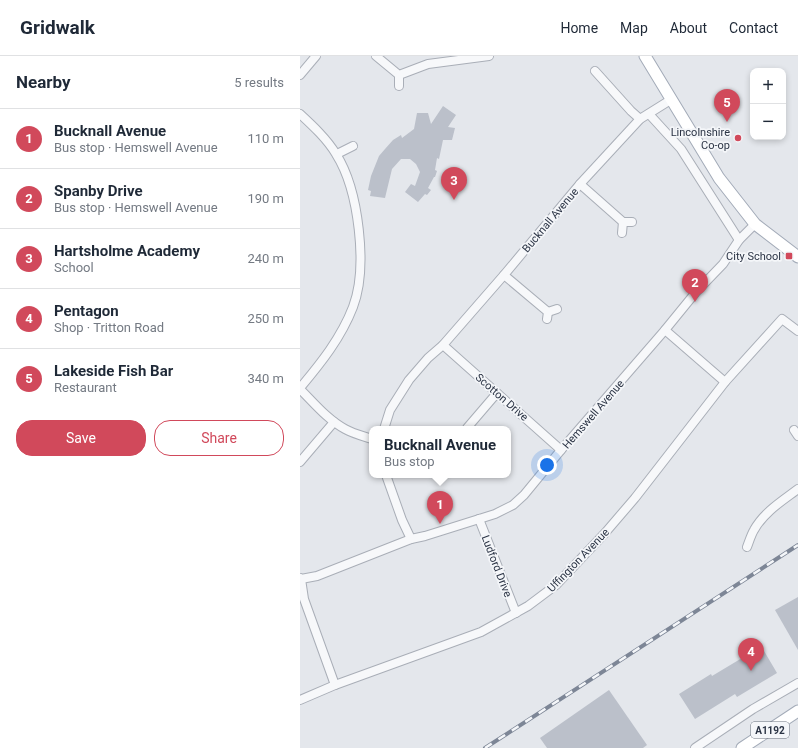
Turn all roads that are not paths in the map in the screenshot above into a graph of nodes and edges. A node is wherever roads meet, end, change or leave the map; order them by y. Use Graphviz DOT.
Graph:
graph roads {
  1 [pos="316,56"];
  2 [pos="376,56"];
  3 [pos="489,56"];
  4 [pos="645,56"];
  5 [pos="595,71"];
  6 [pos="300,74"];
  7 [pos="399,75"];
  8 [pos="398,86"];
  9 [pos="672,99"];
  10 [pos="300,114"];
  11 [pos="648,114"];
  12 [pos="640,119"];
  13 [pos="353,146"];
  14 [pos="337,154"];
  15 [pos="580,184"];
  16 [pos="623,222"];
  17 [pos="632,222"];
  18 [pos="755,224"];
  19 [pos="622,233"];
  20 [pos="739,240"];
  21 [pos="798,257"];
  22 [pos="504,275"];
  23 [pos="551,313"];
  24 [pos="665,330"];
  25 [pos="798,331"];
  26 [pos="443,345"];
  27 [pos="725,382"];
  28 [pos="300,389"];
  29 [pos="497,393"];
  30 [pos="334,422"];
  31 [pos="385,426"];
  32 [pos="469,426"];
  33 [pos="369,438"];
  34 [pos="561,450"];
  35 [pos="300,462"];
  36 [pos="387,478"];
  37 [pos="798,489"];
  38 [pos="479,519"];
  39 [pos="411,539"];
  40 [pos="747,547"];
  41 [pos="301,578"];
  42 [pos="516,613"];
  43 [pos="798,683"];
  44 [pos="335,685"];
  45 [pos="300,700"];
  46 [pos="798,711"];
  47 [pos="694,748"];
  48 [pos="742,748"];
  1 -- 6 [label="street"];
  2 -- 7 [label="street"];
  3 -- 7 [label="street"];
  4 -- 9 [label="main road"];
  5 -- 12 [label="street"];
  7 -- 8 [label="street"];
  9 -- 11 [label="street, Bucknall Avenue"];
  9 -- 18 [label="main road"];
  10 -- 14 [label="street"];
  11 -- 12 [label="street, Bucknall Avenue"];
  11 -- 20 [label="street"];
  12 -- 15 [label="street, Bucknall Avenue"];
  13 -- 14 [label="street"];
  14 -- 28 [label="street"];
  15 -- 16 [label="street"];
  15 -- 22 [label="street, Bucknall Avenue"];
  16 -- 17 [label="street"];
  16 -- 19 [label="street"];
  18 -- 20 [label="street, Hemswell Avenue"];
  18 -- 21 [label="main road"];
  20 -- 24 [label="street, Hemswell Avenue"];
  22 -- 23 [label="street"];
  22 -- 26 [label="street, Bucknall Avenue"];
  24 -- 27 [label="street"];
  24 -- 34 [label="street, Hemswell Avenue"];
  25 -- 27 [label="street, Uffington Avenue"];
  26 -- 29 [label="street, Scotton Drive"];
  26 -- 31 [label="street, Bucknall Avenue"];
  27 -- 42 [label="street, Uffington Avenue"];
  28 -- 30 [label="street"];
  29 -- 32 [label="street"];
  29 -- 34 [label="street, Scotton Drive"];
  30 -- 33 [label="street"];
  30 -- 35 [label="street"];
  34 -- 38 [label="street, Hemswell Avenue"];
  36 -- 39 [label="street"];
  37 -- 40 [label="street"];
  38 -- 39 [label="street, Hemswell Avenue"];
  38 -- 42 [label="street, Ludford Drive"];
  39 -- 41 [label="street, Hemswell Avenue"];
  41 -- 44 [label="street"];
  42 -- 44 [label="street, Uffington Avenue"];
  43 -- 47 [label="street"];
  44 -- 45 [label="street, Uffington Avenue"];
  46 -- 48 [label="main road, A1192"];
}
